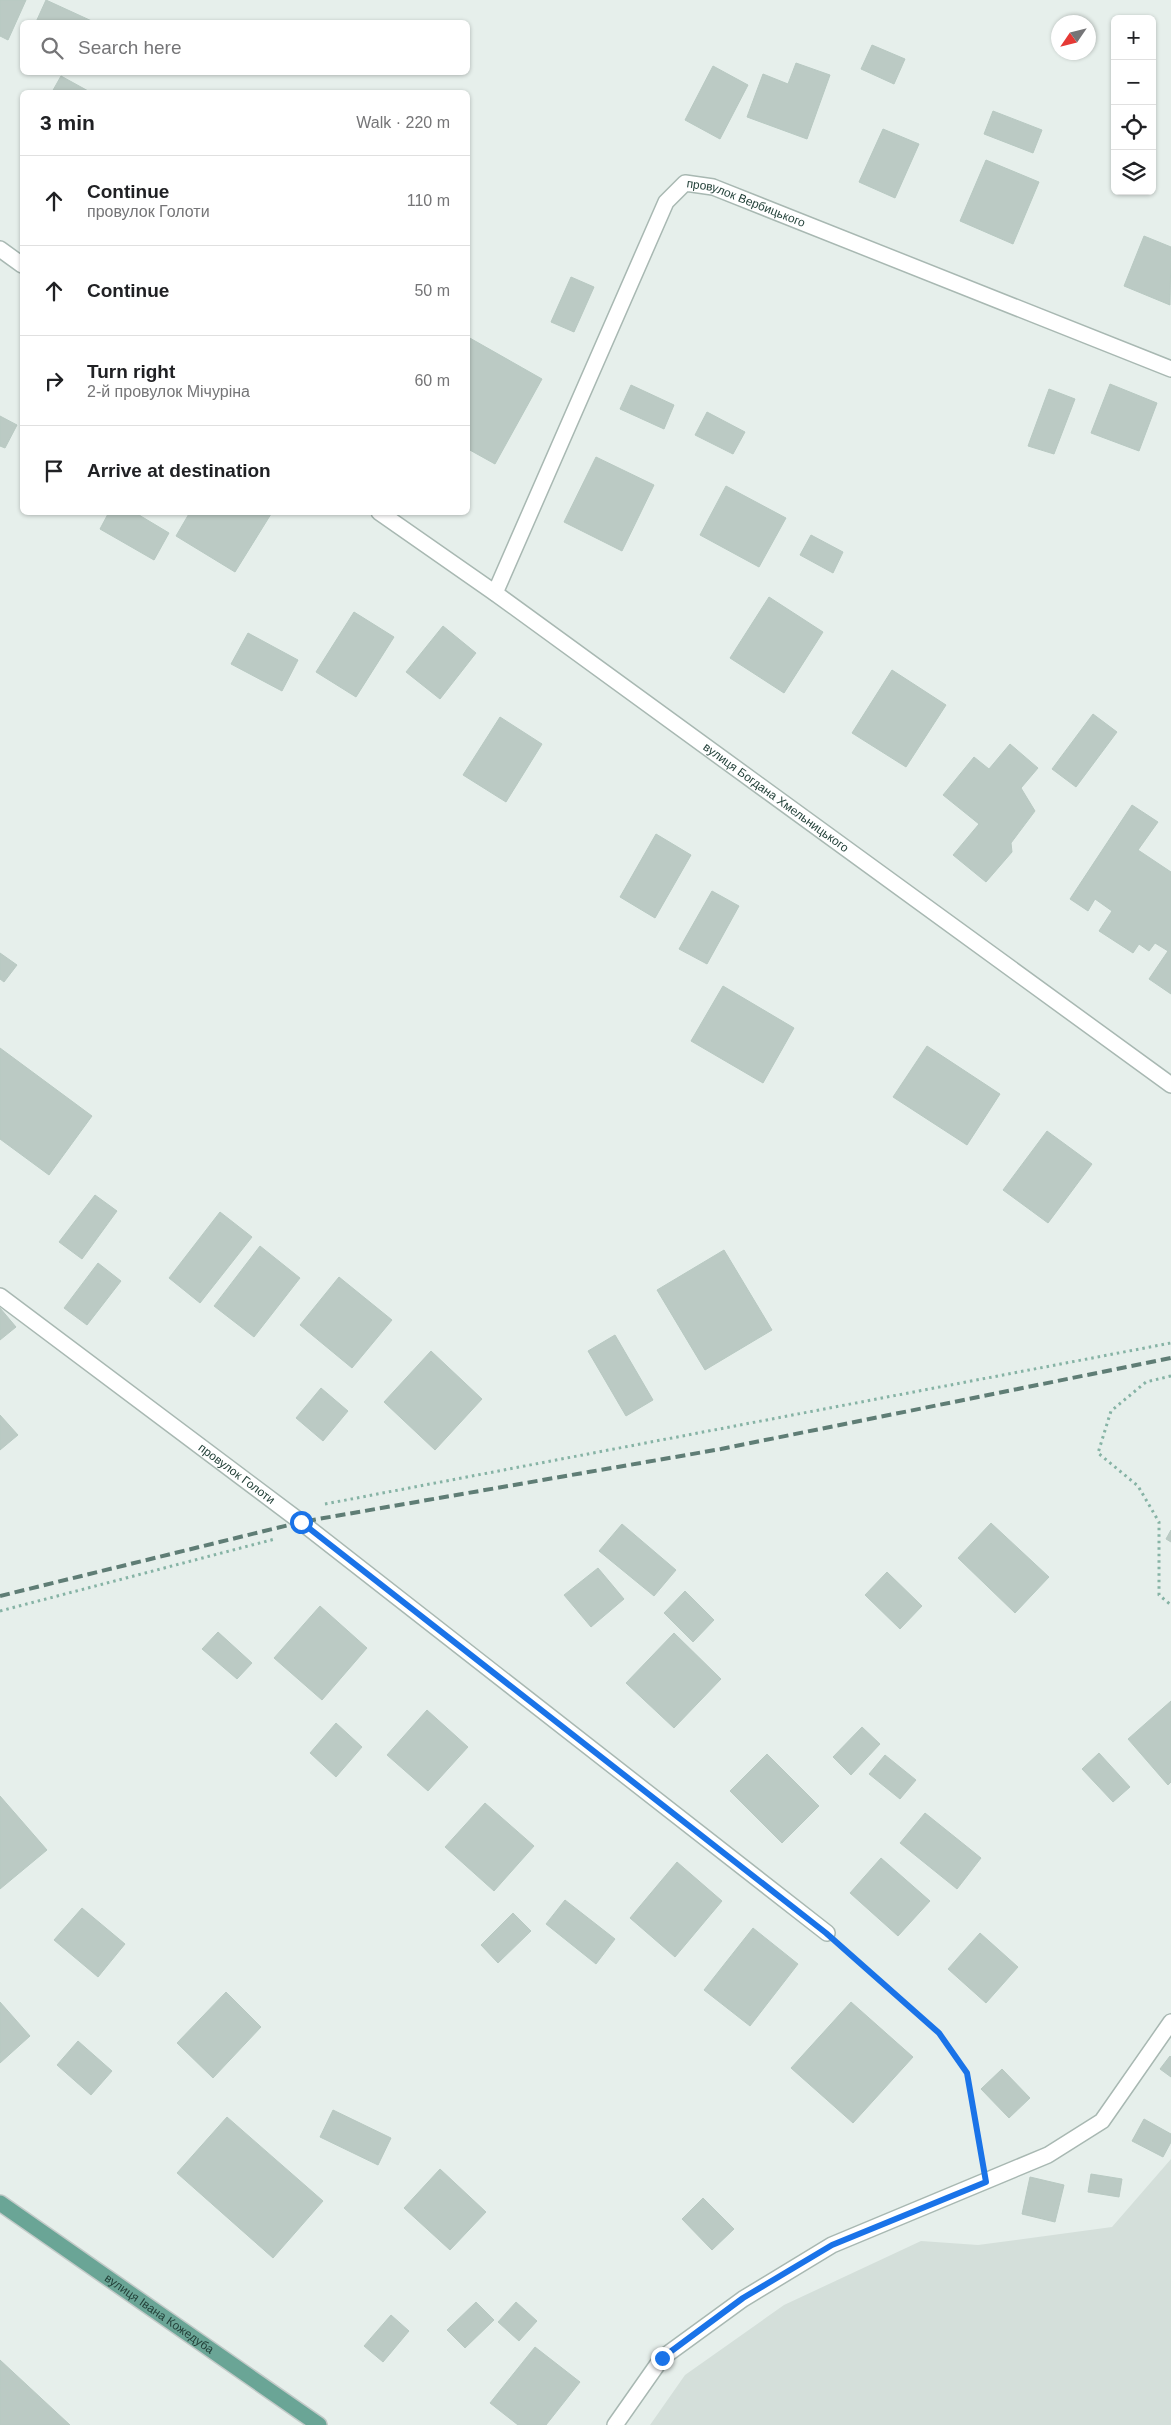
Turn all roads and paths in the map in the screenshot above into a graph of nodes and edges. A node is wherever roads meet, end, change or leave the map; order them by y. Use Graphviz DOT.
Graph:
graph roads {
  1 [pos="0,249"];
  2 [pos="20,264"];
  3 [pos="1171,369"];
  4 [pos="383,515"];
  5 [pos="495,593"];
  6 [pos="1171,1084"];
  7 [pos="0,1296"];
  8 [pos="1171,1343"];
  9 [pos="1171,1376"];
  10 [pos="301,1522"];
  11 [pos="1171,1605"];
  12 [pos="0,1611"];
  13 [pos="826,1933"];
  14 [pos="1171,2022"];
  15 [pos="986,2182"];
  16 [pos="0,2203"];
  17 [pos="319,2425"];
  18 [pos="615,2425"];
  1 -- 2 [label="street"];
  3 -- 5 [label="street, провулок Вербицького"];
  4 -- 5 [label="street, вулиця Богдана Хмельницького"];
  5 -- 6 [label="street, вулиця Богдана Хмельницького"];
  7 -- 10 [label="street, провулок Голоти"];
  8 -- 10 [label="path"];
  9 -- 11 [label="path"];
  10 -- 12 [label="path"];
  10 -- 13 [label="street, провулок Голоти"];
  13 -- 15 [label="path"];
  14 -- 15 [label="street"];
  15 -- 18 [label="street"];
  16 -- 17 [label="main road, вулиця Івана Кожедуба"];
}
